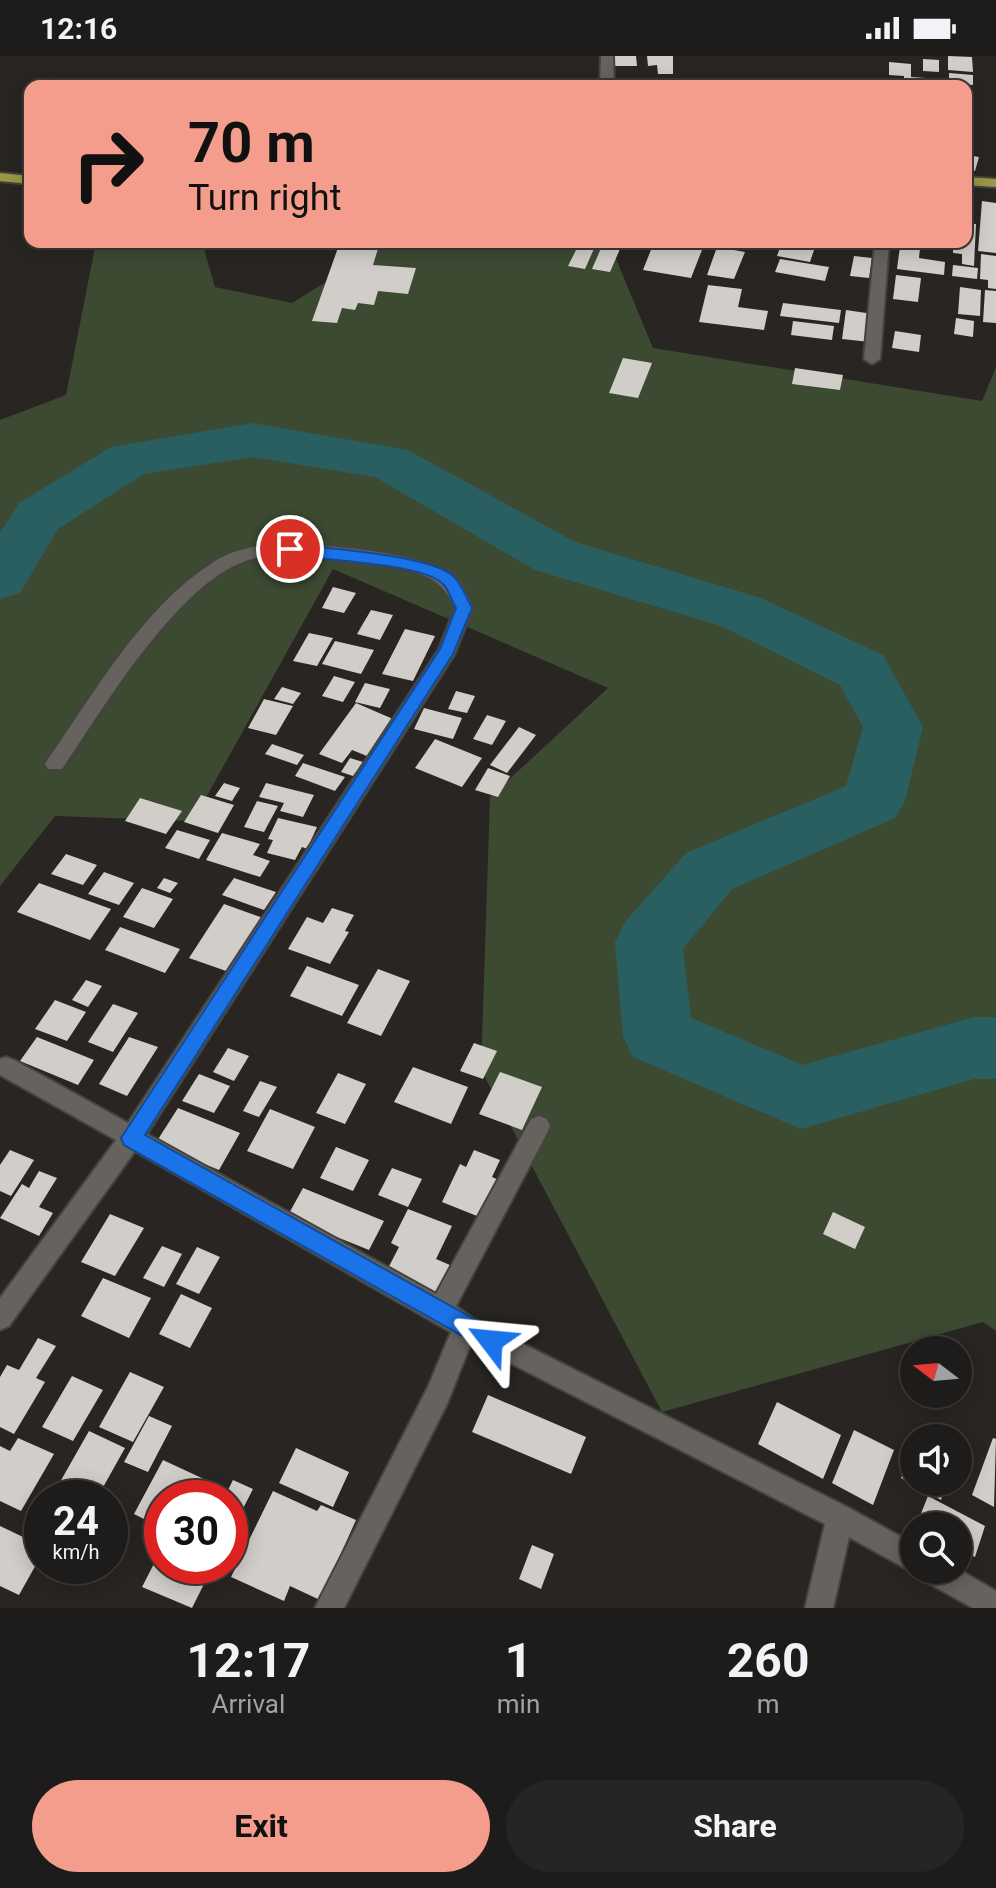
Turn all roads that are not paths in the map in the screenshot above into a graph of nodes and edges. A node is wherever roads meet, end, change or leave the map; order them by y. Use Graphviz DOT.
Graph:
graph roads {
  1 [pos="607,56"];
  2 [pos="607,80"];
  3 [pos="0,177"];
  4 [pos="24,179"];
  5 [pos="972,181"];
  6 [pos="996,183"];
  7 [pos="881,248"];
  8 [pos="872,359"];
  9 [pos="55,764"];
  10 [pos="6,1067"];
  11 [pos="539,1126"];
  12 [pos="131,1138"];
  13 [pos="441,1310"];
  14 [pos="0,1318"];
  15 [pos="465,1327"];
  16 [pos="840,1517"];
  17 [pos="900,1551"];
  18 [pos="958,1584"];
  19 [pos="996,1606"];
  20 [pos="329,1608"];
  21 [pos="819,1608"];
  1 -- 2 [label="street"];
  3 -- 4 [label="main road"];
  5 -- 6 [label="main road"];
  7 -- 8 [label="street"];
  9 -- 12 [label="street"];
  10 -- 12 [label="street"];
  11 -- 13 [label="street"];
  12 -- 13 [label="street"];
  12 -- 14 [label="street"];
  13 -- 15 [label="street"];
  15 -- 16 [label="street"];
  15 -- 20 [label="street"];
  16 -- 17 [label="street"];
  16 -- 21 [label="street"];
  18 -- 19 [label="street"];
}
